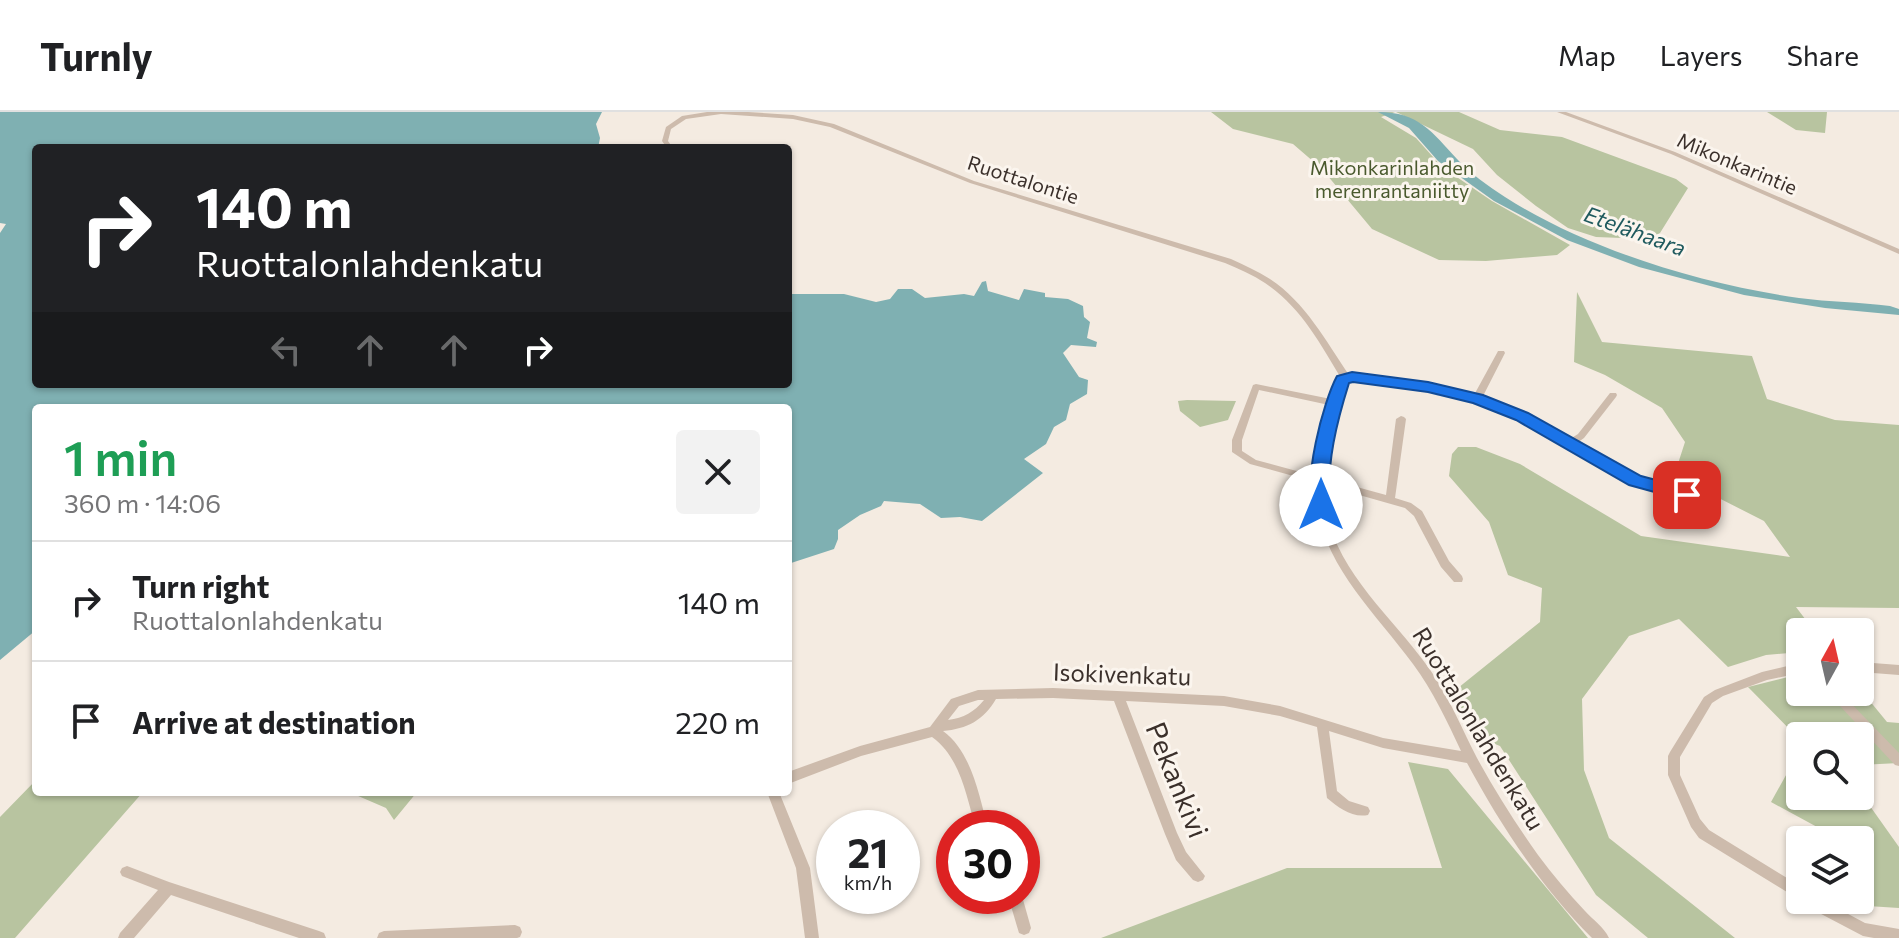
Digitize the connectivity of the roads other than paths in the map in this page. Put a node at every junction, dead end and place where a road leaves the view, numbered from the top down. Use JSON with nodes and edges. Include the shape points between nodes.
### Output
{"nodes":[{"id":1,"x":1560,"y":112,"type":"edge"},
{"id":2,"x":667,"y":144,"type":"edge"},
{"id":3,"x":1899,"y":252,"type":"edge"},
{"id":4,"x":1501,"y":353,"type":"dead end"},
{"id":5,"x":1346,"y":378,"type":"junction"},
{"id":6,"x":1613,"y":395,"type":"dead end"},
{"id":7,"x":1477,"y":399,"type":"junction"},
{"id":8,"x":1335,"y":403,"type":"junction"},
{"id":9,"x":1401,"y":419,"type":"dead end"},
{"id":10,"x":1569,"y":444,"type":"junction"},
{"id":11,"x":1319,"y":479,"type":"junction"},
{"id":12,"x":1687,"y":495,"type":"dead end"},
{"id":13,"x":1390,"y":498,"type":"junction"},
{"id":14,"x":1458,"y":579,"type":"dead end"},
{"id":15,"x":1874,"y":668,"type":"edge"},
{"id":16,"x":1899,"y":670,"type":"edge"},
{"id":17,"x":1786,"y":672,"type":"edge"},
{"id":18,"x":992,"y":696,"type":"junction"},
{"id":19,"x":1119,"y":698,"type":"junction"},
{"id":20,"x":1846,"y":706,"type":"edge"},
{"id":21,"x":1322,"y":724,"type":"junction"},
{"id":22,"x":937,"y":728,"type":"junction"},
{"id":23,"x":1471,"y":758,"type":"junction"},
{"id":24,"x":1899,"y":761,"type":"edge"},
{"id":25,"x":792,"y":776,"type":"edge"},
{"id":26,"x":775,"y":796,"type":"edge"},
{"id":27,"x":976,"y":810,"type":"edge"},
{"id":28,"x":1364,"y":811,"type":"dead end"},
{"id":29,"x":127,"y":872,"type":"dead end"},
{"id":30,"x":1198,"y":876,"type":"dead end"},
{"id":31,"x":1786,"y":885,"type":"edge"},
{"id":32,"x":169,"y":888,"type":"junction"},
{"id":33,"x":1020,"y":914,"type":"edge"},
{"id":34,"x":1835,"y":914,"type":"edge"},
{"id":35,"x":1024,"y":928,"type":"dead end"},
{"id":36,"x":515,"y":932,"type":"dead end"},
{"id":37,"x":1899,"y":936,"type":"edge"},
{"id":38,"x":125,"y":938,"type":"edge"},
{"id":39,"x":319,"y":938,"type":"edge"},
{"id":40,"x":384,"y":938,"type":"edge"},
{"id":41,"x":812,"y":938,"type":"edge"},
{"id":42,"x":1602,"y":938,"type":"edge"}],
"edges":[{"from":1,"to":3,"type":"street","name":"Mikonkarintie","via":[[1673,153]]},
{"from":2,"to":5,"type":"street","name":"Ruottalontie","via":[[668,128],[684,117],[721,112],[793,117],[839,127],[972,182],[1228,261],[1292,299]]},
{"from":4,"to":7,"type":"street"},
{"from":5,"to":7,"type":"street","via":[[1377,378]]},
{"from":5,"to":8,"type":"street","name":"Ruottalonlahdenkatu"},
{"from":6,"to":10,"type":"street"},
{"from":7,"to":10,"type":"street"},
{"from":8,"to":11,"type":"street","name":"Ruottalonlahdenkatu"},
{"from":8,"to":11,"type":"street","via":[[1259,386],[1237,440],[1237,452],[1244,459]]},
{"from":9,"to":13,"type":"street"},
{"from":10,"to":12,"type":"street","via":[[1635,480]]},
{"from":11,"to":13,"type":"street"},
{"from":11,"to":23,"type":"street","name":"Ruottalonlahdenkatu","via":[[1334,547],[1431,681]]},
{"from":13,"to":14,"type":"street","via":[[1418,514]]},
{"from":15,"to":16,"type":"street"},
{"from":17,"to":31,"type":"street","via":[[1738,684],[1708,700],[1672,762],[1704,834]]},
{"from":18,"to":19,"type":"street","name":"Isokivenkatu"},
{"from":18,"to":22,"type":"street","via":[[977,716]]},
{"from":18,"to":22,"type":"street","name":"Isokivenkatu","via":[[955,702]]},
{"from":19,"to":21,"type":"street","name":"Isokivenkatu","via":[[1235,703]]},
{"from":19,"to":30,"type":"street","name":"Pekankivi","via":[[1171,834]]},
{"from":20,"to":24,"type":"street"},
{"from":21,"to":23,"type":"street","name":"Isokivenkatu","via":[[1383,743]]},
{"from":21,"to":28,"type":"street","via":[[1331,794],[1345,806]]},
{"from":22,"to":25,"type":"street"},
{"from":22,"to":27,"type":"street","via":[[955,752]]},
{"from":23,"to":42,"type":"street","name":"Ruottalonlahdenkatu","via":[[1542,870]]},
{"from":26,"to":41,"type":"street","via":[[803,868]]},
{"from":29,"to":32,"type":"street"},
{"from":32,"to":38,"type":"street"},
{"from":32,"to":39,"type":"street"},
{"from":33,"to":35,"type":"street"},
{"from":34,"to":37,"type":"street","via":[[1863,929]]},
{"from":36,"to":40,"type":"street"}]}
